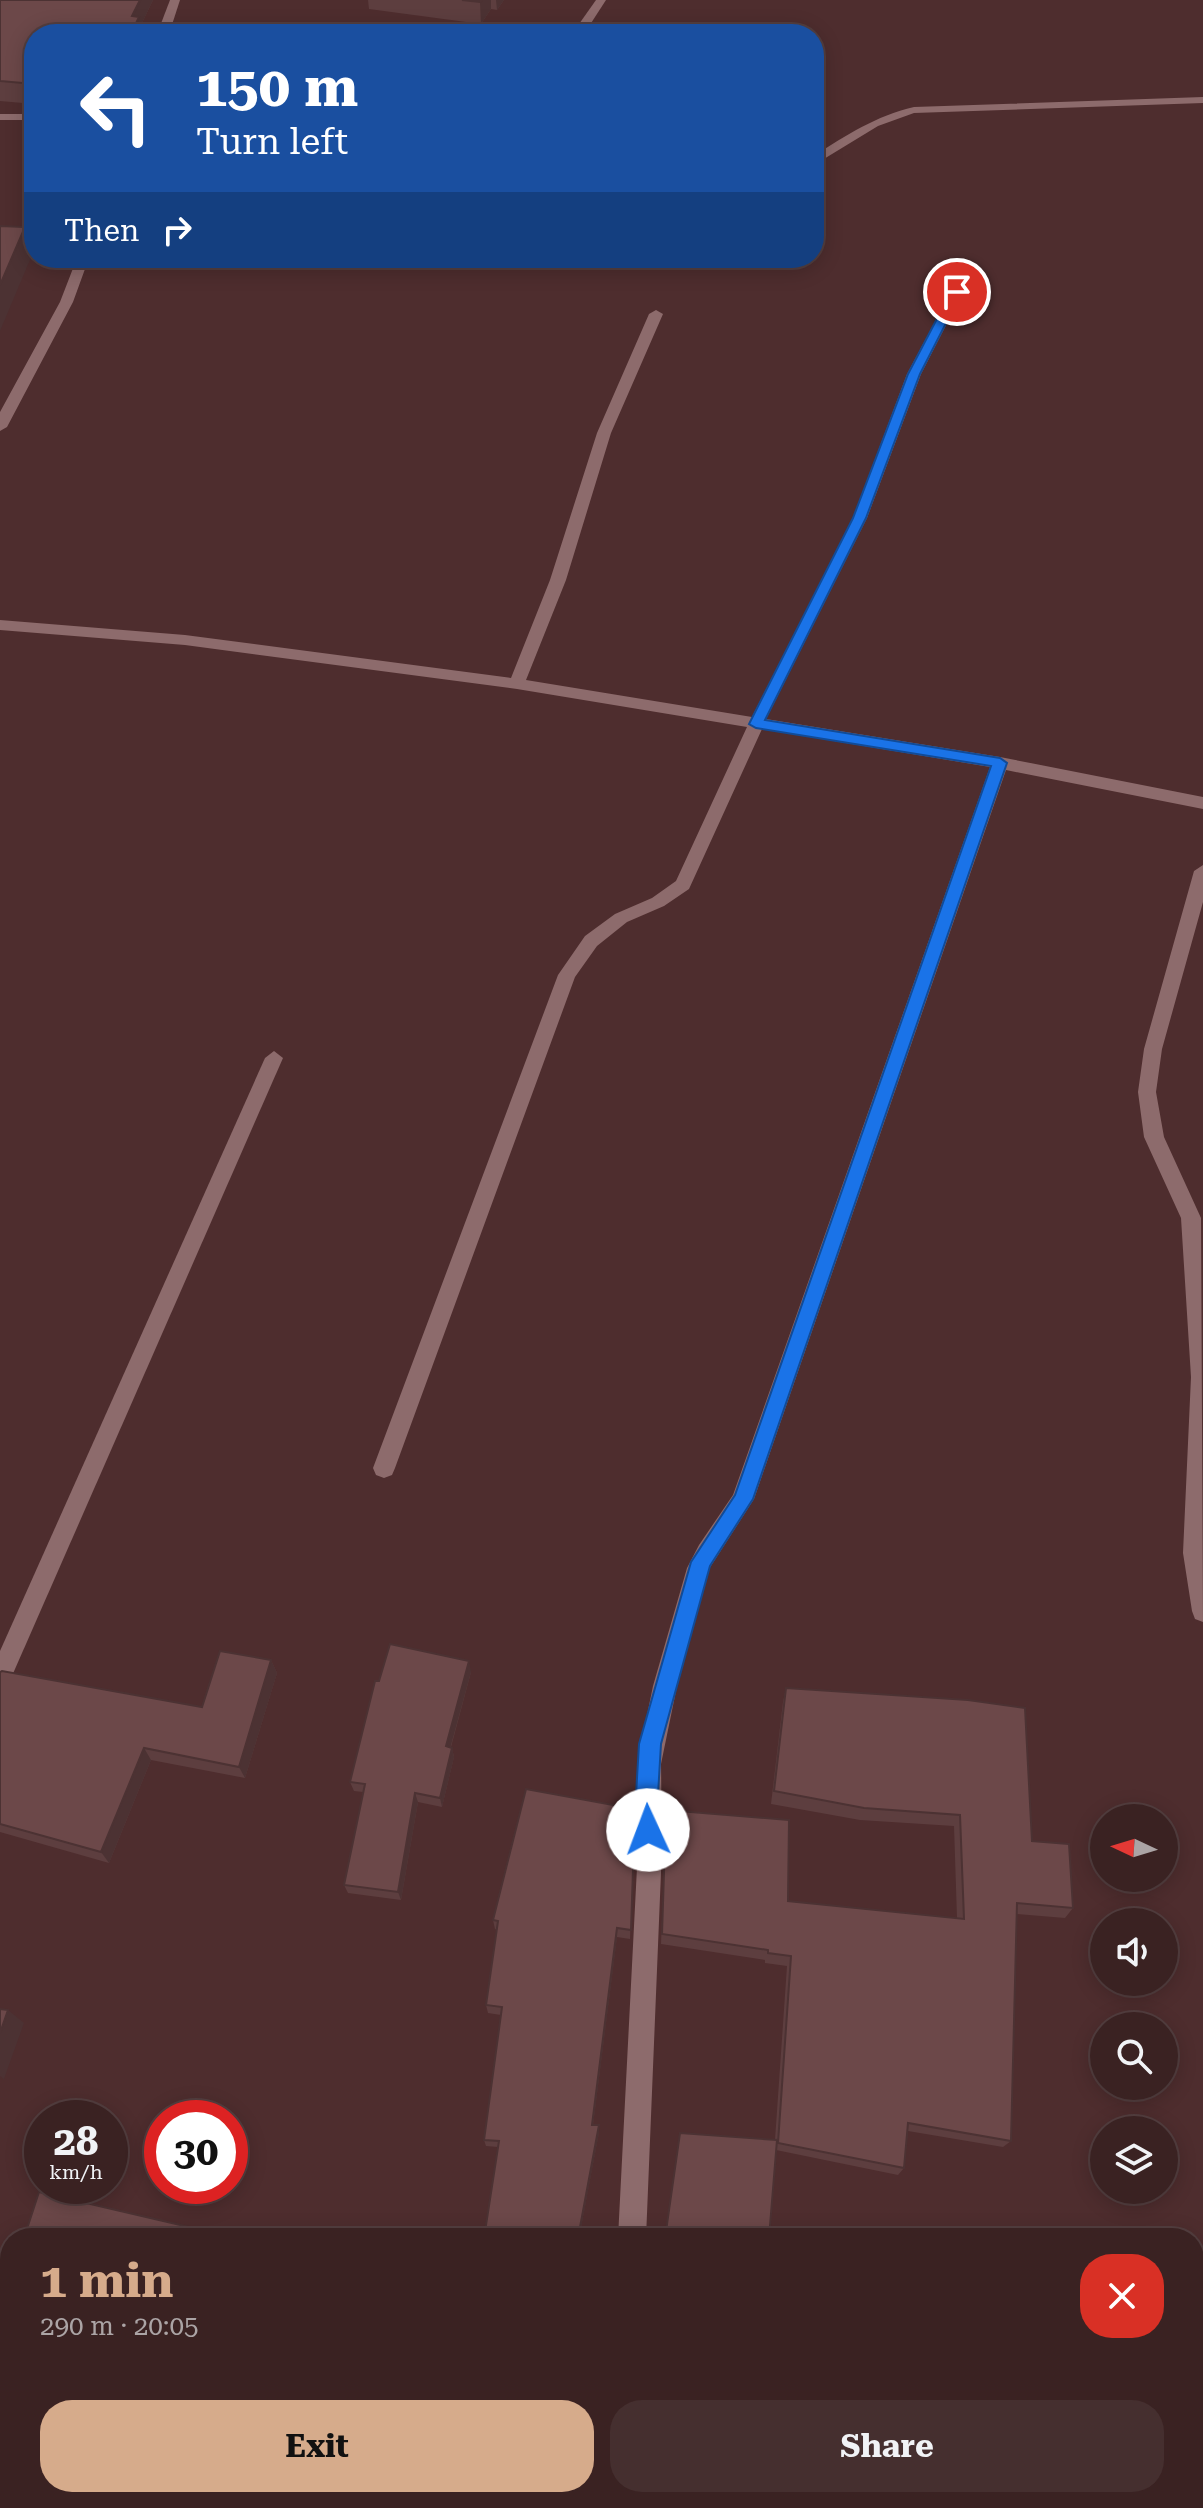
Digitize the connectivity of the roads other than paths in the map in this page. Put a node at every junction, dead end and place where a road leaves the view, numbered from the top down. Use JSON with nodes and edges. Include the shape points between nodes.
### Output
{"nodes":[{"id":1,"x":175,"y":0,"type":"edge"},
{"id":2,"x":601,"y":0,"type":"edge"},
{"id":3,"x":167,"y":24,"type":"edge"},
{"id":4,"x":585,"y":24,"type":"edge"},
{"id":5,"x":1203,"y":100,"type":"edge"},
{"id":6,"x":0,"y":117,"type":"edge"},
{"id":7,"x":24,"y":117,"type":"edge"},
{"id":8,"x":824,"y":155,"type":"edge"},
{"id":9,"x":79,"y":268,"type":"edge"},
{"id":10,"x":957,"y":292,"type":"dead end"},
{"id":11,"x":656,"y":314,"type":"dead end"},
{"id":12,"x":0,"y":427,"type":"edge"},
{"id":13,"x":0,"y":625,"type":"edge"},
{"id":14,"x":517,"y":684,"type":"junction"},
{"id":15,"x":756,"y":724,"type":"junction"},
{"id":16,"x":1000,"y":763,"type":"junction"},
{"id":17,"x":1203,"y":803,"type":"edge"},
{"id":18,"x":1203,"y":871,"type":"edge"},
{"id":19,"x":274,"y":1058,"type":"dead end"},
{"id":20,"x":384,"y":1468,"type":"dead end"},
{"id":21,"x":1203,"y":1611,"type":"edge"},
{"id":22,"x":0,"y":1677,"type":"edge"},
{"id":23,"x":632,"y":2228,"type":"edge"}],
"edges":[{"from":1,"to":3,"type":"street"},
{"from":2,"to":4,"type":"street"},
{"from":5,"to":8,"type":"street","via":[[914,110],[878,121]]},
{"from":6,"to":7,"type":"street"},
{"from":9,"to":12,"type":"street","via":[[59,321]]},
{"from":10,"to":15,"type":"street","via":[[914,374],[860,518]]},
{"from":11,"to":14,"type":"street","via":[[604,433],[558,580]]},
{"from":13,"to":14,"type":"street","via":[[185,640]]},
{"from":14,"to":15,"type":"street"},
{"from":15,"to":16,"type":"street"},
{"from":15,"to":20,"type":"street","via":[[683,885],[621,918],[591,941],[567,975]]},
{"from":16,"to":17,"type":"street"},
{"from":16,"to":23,"type":"street","via":[[743,1499],[701,1562],[661,1697],[647,1778],[650,1848]]},
{"from":18,"to":21,"type":"street","via":[[1153,1049],[1147,1092],[1154,1137],[1191,1218],[1201,1377],[1194,1553]]},
{"from":19,"to":22,"type":"street"}]}
